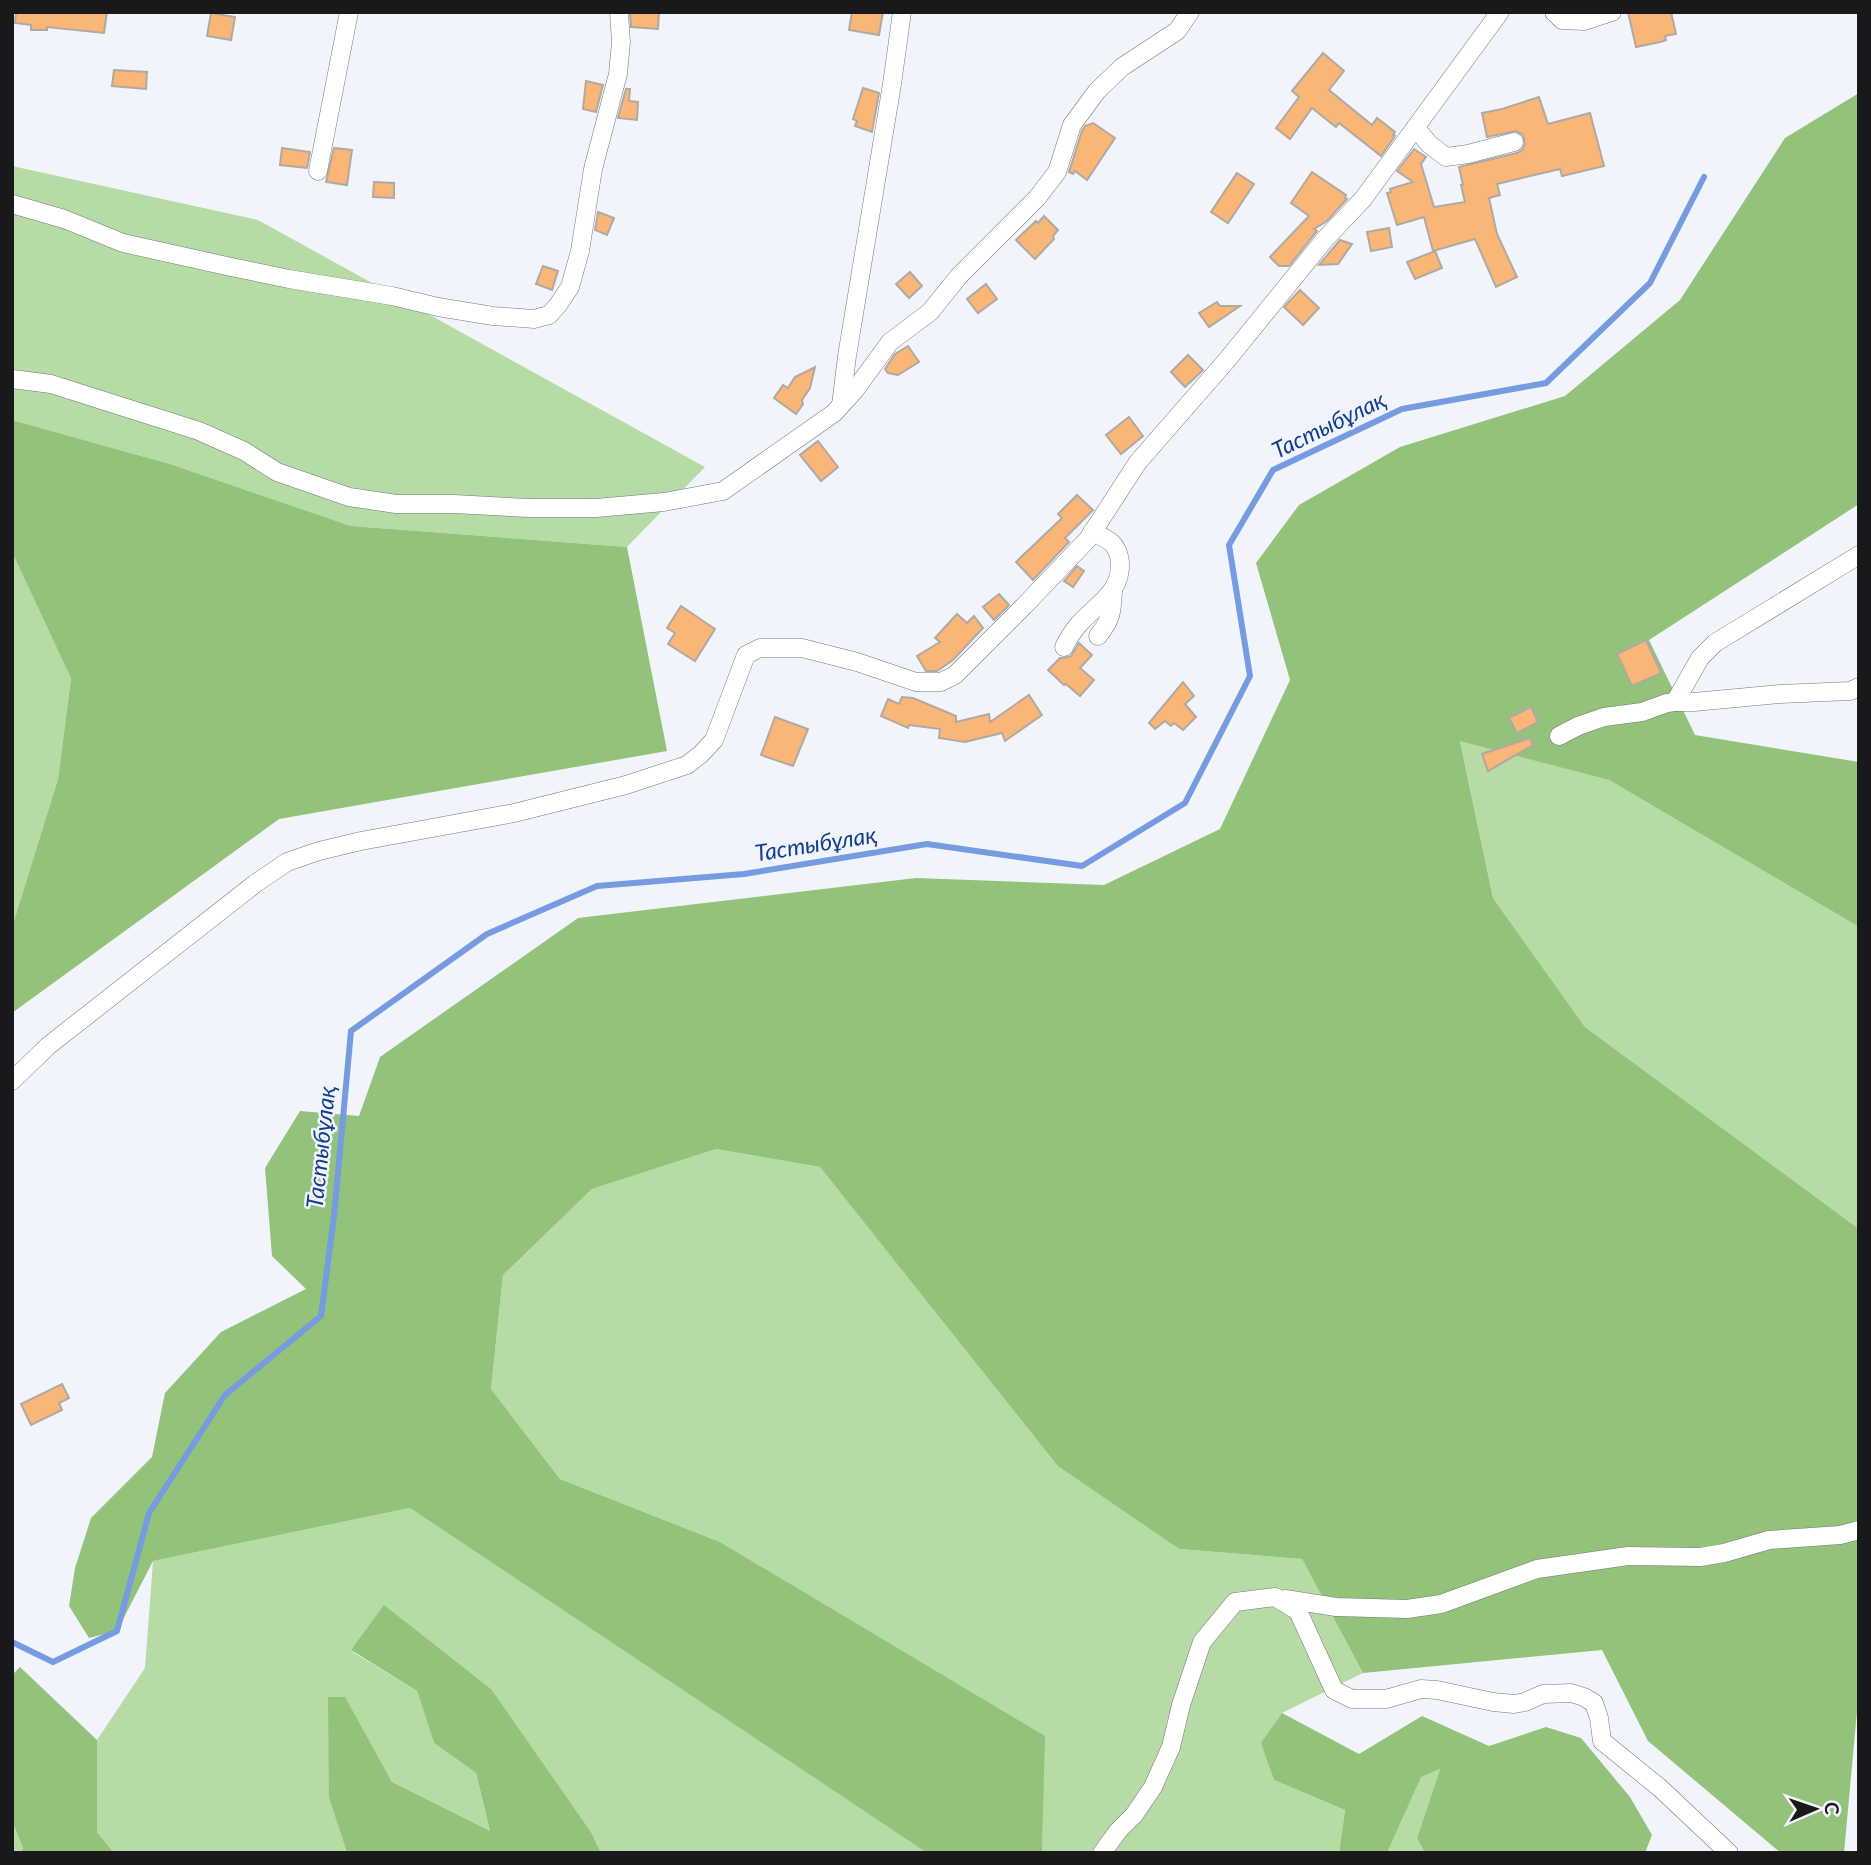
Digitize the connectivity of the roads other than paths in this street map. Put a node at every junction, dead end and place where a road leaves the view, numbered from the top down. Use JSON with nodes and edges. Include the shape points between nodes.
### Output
{"nodes":[{"id":1,"x":349,"y":12,"type":"edge"},
{"id":2,"x":619,"y":12,"type":"edge"},
{"id":3,"x":902,"y":12,"type":"edge"},
{"id":4,"x":1190,"y":12,"type":"edge"},
{"id":5,"x":1500,"y":12,"type":"edge"},
{"id":6,"x":1554,"y":12,"type":"edge"},
{"id":7,"x":1612,"y":12,"type":"edge"},
{"id":8,"x":1416,"y":128,"type":"junction"},
{"id":9,"x":1514,"y":142,"type":"dead end"},
{"id":10,"x":317,"y":171,"type":"dead end"},
{"id":11,"x":12,"y":204,"type":"edge"},
{"id":12,"x":12,"y":379,"type":"edge"},
{"id":13,"x":841,"y":405,"type":"junction"},
{"id":14,"x":1092,"y":532,"type":"junction"},
{"id":15,"x":1859,"y":555,"type":"edge"},
{"id":16,"x":1113,"y":590,"type":"junction"},
{"id":17,"x":1098,"y":636,"type":"dead end"},
{"id":18,"x":1064,"y":647,"type":"dead end"},
{"id":19,"x":1859,"y":687,"type":"edge"},
{"id":20,"x":1675,"y":702,"type":"junction"},
{"id":21,"x":1559,"y":736,"type":"dead end"},
{"id":22,"x":12,"y":1081,"type":"edge"},
{"id":23,"x":1859,"y":1530,"type":"edge"},
{"id":24,"x":1275,"y":1597,"type":"junction"},
{"id":25,"x":1102,"y":1853,"type":"edge"},
{"id":26,"x":1729,"y":1853,"type":"edge"}],
"edges":[{"from":1,"to":10,"type":"street"},
{"from":2,"to":11,"type":"street","via":[[618,74],[593,169],[580,251],[570,288],[549,315],[534,319],[492,316],[289,279],[123,243]]},
{"from":3,"to":13,"type":"street"},
{"from":4,"to":13,"type":"street","via":[[1177,31],[1122,67],[1097,91],[1072,125],[1057,172],[1037,198],[930,312],[890,342]]},
{"from":5,"to":8,"type":"street"},
{"from":6,"to":7,"type":"street","via":[[1562,20],[1584,21]]},
{"from":8,"to":9,"type":"street","via":[[1446,158]]},
{"from":8,"to":14,"type":"street","via":[[1363,199],[1138,463]]},
{"from":12,"to":13,"type":"street","via":[[51,384],[199,430],[277,472],[349,497],[396,504],[596,508],[723,491]]},
{"from":14,"to":16,"type":"street","via":[[1109,540],[1119,552],[1121,574]]},
{"from":14,"to":22,"type":"street","via":[[970,662],[941,682],[916,682],[802,648],[760,648],[746,655],[714,740],[687,765],[514,813],[361,841],[287,862],[48,1046]]},
{"from":15,"to":20,"type":"street","via":[[1715,643],[1700,658]]},
{"from":16,"to":17,"type":"street","via":[[1112,612]]},
{"from":16,"to":18,"type":"street"},
{"from":19,"to":20,"type":"street"},
{"from":20,"to":21,"type":"street","via":[[1604,717]]},
{"from":23,"to":24,"type":"street","via":[[1769,1540],[1700,1558],[1628,1556],[1537,1569],[1441,1604],[1407,1609],[1336,1607]]},
{"from":24,"to":25,"type":"street","via":[[1235,1602],[1202,1642],[1171,1747],[1153,1787]]},
{"from":24,"to":26,"type":"street","via":[[1298,1611],[1335,1690],[1352,1699],[1385,1699],[1421,1689],[1514,1704],[1543,1694],[1584,1697],[1594,1703],[1602,1741]]}]}
